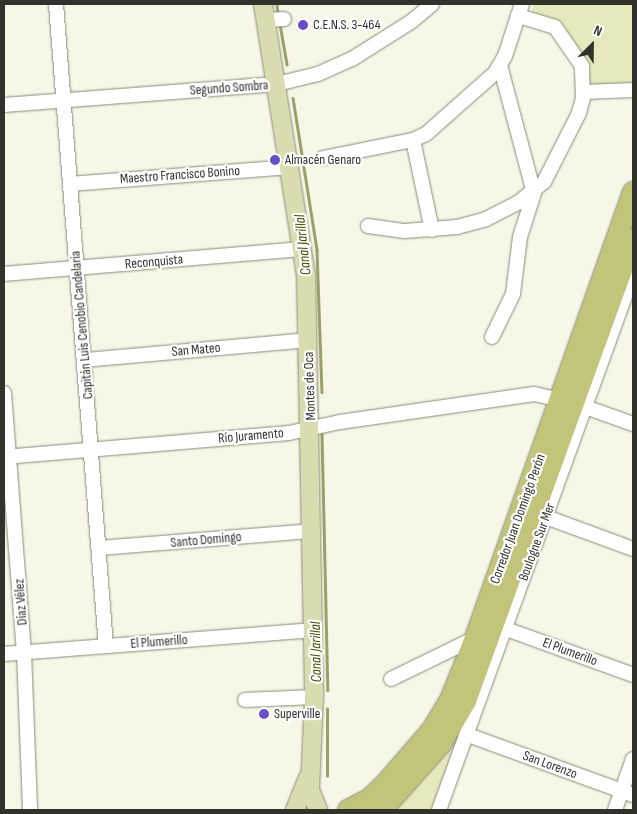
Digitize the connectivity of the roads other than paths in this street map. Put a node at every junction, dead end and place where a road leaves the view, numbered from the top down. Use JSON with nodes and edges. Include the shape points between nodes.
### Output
{"nodes":[{"id":1,"x":56,"y":4,"type":"edge"},
{"id":2,"x":432,"y":4,"type":"edge"},
{"id":3,"x":520,"y":10,"type":"edge"},
{"id":4,"x":272,"y":16,"type":"edge"},
{"id":5,"x":500,"y":65,"type":"junction"},
{"id":6,"x":277,"y":84,"type":"junction"},
{"id":7,"x":633,"y":90,"type":"edge"},
{"id":8,"x":584,"y":92,"type":"junction"},
{"id":9,"x":64,"y":100,"type":"junction"},
{"id":10,"x":4,"y":105,"type":"edge"},
{"id":11,"x":413,"y":140,"type":"junction"},
{"id":12,"x":323,"y":158,"type":"dead end"},
{"id":13,"x":290,"y":167,"type":"junction"},
{"id":14,"x":70,"y":184,"type":"junction"},
{"id":15,"x":633,"y":192,"type":"edge"},
{"id":16,"x":534,"y":193,"type":"junction"},
{"id":17,"x":368,"y":226,"type":"dead end"},
{"id":18,"x":432,"y":230,"type":"junction"},
{"id":19,"x":633,"y":239,"type":"edge"},
{"id":20,"x":304,"y":248,"type":"junction"},
{"id":21,"x":76,"y":268,"type":"junction"},
{"id":22,"x":4,"y":274,"type":"edge"},
{"id":23,"x":633,"y":274,"type":"edge"},
{"id":24,"x":630,"y":295,"type":"edge"},
{"id":25,"x":492,"y":337,"type":"dead end"},
{"id":26,"x":308,"y":340,"type":"junction"},
{"id":27,"x":85,"y":360,"type":"junction"},
{"id":28,"x":4,"y":393,"type":"edge"},
{"id":29,"x":573,"y":402,"type":"junction"},
{"id":30,"x":633,"y":424,"type":"edge"},
{"id":31,"x":311,"y":428,"type":"junction"},
{"id":32,"x":92,"y":450,"type":"junction"},
{"id":33,"x":7,"y":457,"type":"edge"},
{"id":34,"x":546,"y":517,"type":"junction"},
{"id":35,"x":312,"y":531,"type":"junction"},
{"id":36,"x":100,"y":548,"type":"junction"},
{"id":37,"x":633,"y":549,"type":"edge"},
{"id":38,"x":506,"y":629,"type":"junction"},
{"id":39,"x":314,"y":630,"type":"junction"},
{"id":40,"x":476,"y":638,"type":"junction"},
{"id":41,"x":106,"y":646,"type":"junction"},
{"id":42,"x":24,"y":652,"type":"junction"},
{"id":43,"x":4,"y":654,"type":"edge"},
{"id":44,"x":633,"y":675,"type":"edge"},
{"id":45,"x":391,"y":679,"type":"dead end"},
{"id":46,"x":314,"y":697,"type":"junction"},
{"id":47,"x":246,"y":700,"type":"dead end"},
{"id":48,"x":468,"y":735,"type":"junction"},
{"id":49,"x":633,"y":759,"type":"edge"},
{"id":50,"x":310,"y":773,"type":"junction"},
{"id":51,"x":628,"y":793,"type":"edge"},
{"id":52,"x":30,"y":810,"type":"edge"},
{"id":53,"x":294,"y":810,"type":"edge"},
{"id":54,"x":318,"y":810,"type":"edge"},
{"id":55,"x":348,"y":810,"type":"edge"},
{"id":56,"x":382,"y":810,"type":"edge"},
{"id":57,"x":439,"y":810,"type":"edge"},
{"id":58,"x":615,"y":810,"type":"edge"}],
"edges":[{"from":1,"to":9,"type":"street","name":"Capitán Luis Cenobio Candelaria"},
{"from":2,"to":6,"type":"street","name":"Segundo Sombra","via":[[412,21],[352,59],[318,74]]},
{"from":3,"to":5,"type":"street"},
{"from":3,"to":8,"type":"street","via":[[555,27],[582,66]]},
{"from":4,"to":6,"type":"main road","name":"Montes de Oca"},
{"from":5,"to":11,"type":"street","via":[[460,107],[426,134]]},
{"from":5,"to":16,"type":"street"},
{"from":6,"to":9,"type":"street","name":"Segundo Sombra"},
{"from":6,"to":13,"type":"main road","name":"Montes de Oca"},
{"from":7,"to":8,"type":"street"},
{"from":8,"to":16,"type":"street","via":[[579,113],[560,152]]},
{"from":9,"to":10,"type":"street","name":"Segundo Sombra"},
{"from":9,"to":14,"type":"street","name":"Capitán Luis Cenobio Candelaria"},
{"from":11,"to":12,"type":"street"},
{"from":11,"to":18,"type":"street"},
{"from":13,"to":14,"type":"street","name":"Maestro Francisco Bonino"},
{"from":13,"to":20,"type":"main road","name":"Montes de Oca"},
{"from":14,"to":21,"type":"street","name":"Capitán Luis Cenobio Candelaria"},
{"from":15,"to":29,"type":"highway","name":"Corredor Juan Domingo Perón"},
{"from":16,"to":18,"type":"street","via":[[486,219]]},
{"from":16,"to":25,"type":"street","via":[[520,237],[513,294]]},
{"from":17,"to":18,"type":"street","via":[[405,231]]},
{"from":19,"to":29,"type":"highway","name":"Corredor Juan Domingo Perón"},
{"from":20,"to":21,"type":"street","name":"Reconquista"},
{"from":20,"to":26,"type":"main road","name":"Montes de Oca"},
{"from":21,"to":22,"type":"street","name":"Reconquista"},
{"from":21,"to":27,"type":"street","name":"Capitán Luis Cenobio Candelaria"},
{"from":23,"to":24,"type":"street","name":"Boulogne Sur Mer"},
{"from":24,"to":29,"type":"street","name":"Boulogne Sur Mer"},
{"from":26,"to":27,"type":"street","name":"San Mateo"},
{"from":26,"to":31,"type":"main road","name":"Montes de Oca"},
{"from":27,"to":32,"type":"street","name":"Capitán Luis Cenobio Candelaria"},
{"from":28,"to":33,"type":"street","name":"Díaz Vélez"},
{"from":29,"to":30,"type":"street","name":"Río Juramento"},
{"from":29,"to":31,"type":"street","name":"Río Juramento","via":[[534,394]]},
{"from":29,"to":34,"type":"street","name":"Boulogne Sur Mer"},
{"from":29,"to":40,"type":"highway","name":"Corredor Juan Domingo Perón"},
{"from":29,"to":56,"type":"highway","name":"Corredor Juan Domingo Perón","via":[[463,707],[441,744]]},
{"from":31,"to":32,"type":"street","name":"Río Juramento","via":[[289,433]]},
{"from":31,"to":35,"type":"main road","name":"Montes de Oca"},
{"from":32,"to":33,"type":"street","name":"Río Juramento"},
{"from":32,"to":36,"type":"street","name":"Capitán Luis Cenobio Candelaria"},
{"from":33,"to":42,"type":"street","name":"Díaz Vélez"},
{"from":34,"to":37,"type":"street"},
{"from":34,"to":38,"type":"street","name":"Boulogne Sur Mer"},
{"from":35,"to":36,"type":"street","name":"Santo Domingo"},
{"from":35,"to":39,"type":"main road","name":"Montes de Oca"},
{"from":36,"to":41,"type":"street","name":"Capitán Luis Cenobio Candelaria"},
{"from":38,"to":44,"type":"street","name":"El Plumerillo"},
{"from":38,"to":48,"type":"street","name":"Boulogne Sur Mer"},
{"from":39,"to":41,"type":"street","name":"El Plumerillo"},
{"from":39,"to":46,"type":"main road","name":"Montes de Oca"},
{"from":40,"to":45,"type":"street"},
{"from":40,"to":55,"type":"highway","name":"Corredor Juan Domingo Perón","via":[[450,700],[432,730],[378,791]]},
{"from":41,"to":42,"type":"street","name":"El Plumerillo"},
{"from":42,"to":43,"type":"street","name":"El Plumerillo"},
{"from":42,"to":52,"type":"street","name":"Díaz Vélez"},
{"from":46,"to":47,"type":"street"},
{"from":46,"to":50,"type":"main road","name":"Montes de Oca"},
{"from":48,"to":51,"type":"street","name":"San Lorenzo"},
{"from":48,"to":57,"type":"street","name":"Boulogne Sur Mer"},
{"from":49,"to":51,"type":"street"},
{"from":50,"to":53,"type":"main road","name":"Montes de Oca"},
{"from":50,"to":54,"type":"main road","name":"Montes de Oca","via":[[311,796]]},
{"from":51,"to":58,"type":"street"}]}
